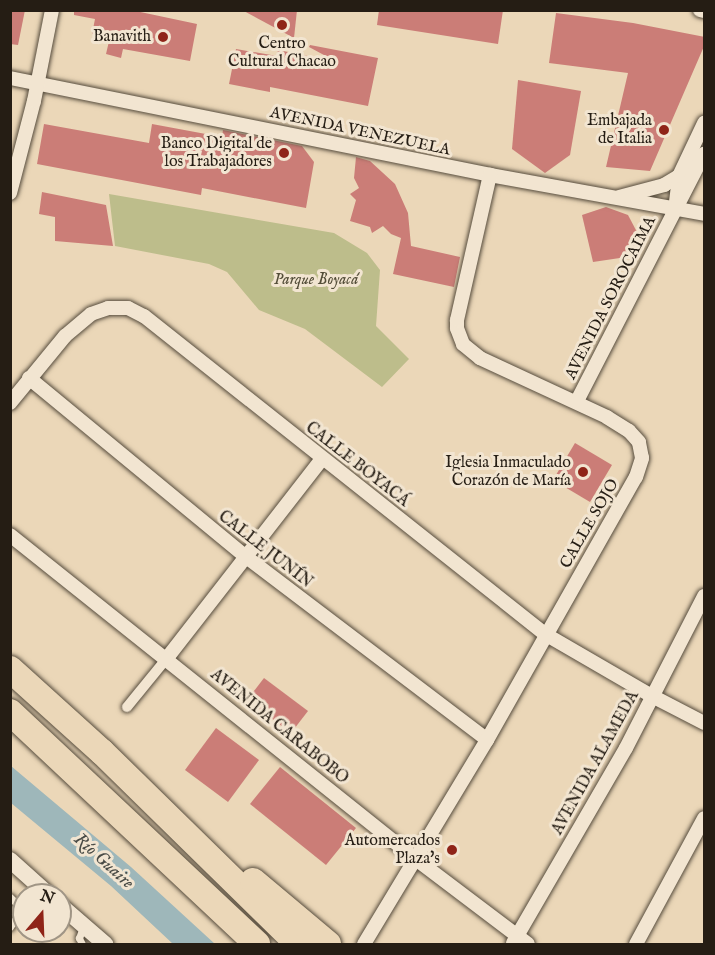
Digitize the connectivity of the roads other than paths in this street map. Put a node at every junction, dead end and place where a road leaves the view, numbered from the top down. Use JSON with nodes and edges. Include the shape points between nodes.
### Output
{"nodes":[{"id":1,"x":52,"y":10,"type":"edge"},
{"id":2,"x":10,"y":78,"type":"edge"},
{"id":3,"x":37,"y":83,"type":"junction"},
{"id":4,"x":705,"y":123,"type":"edge"},
{"id":5,"x":705,"y":154,"type":"edge"},
{"id":6,"x":490,"y":175,"type":"junction"},
{"id":7,"x":679,"y":176,"type":"junction"},
{"id":8,"x":10,"y":193,"type":"edge"},
{"id":9,"x":614,"y":198,"type":"junction"},
{"id":10,"x":675,"y":210,"type":"junction"},
{"id":11,"x":705,"y":214,"type":"edge"},
{"id":12,"x":29,"y":378,"type":"junction"},
{"id":13,"x":577,"y":401,"type":"junction"},
{"id":14,"x":10,"y":403,"type":"edge"},
{"id":15,"x":322,"y":459,"type":"junction"},
{"id":16,"x":10,"y":535,"type":"edge"},
{"id":17,"x":245,"y":556,"type":"junction"},
{"id":18,"x":705,"y":596,"type":"edge"},
{"id":19,"x":545,"y":634,"type":"junction"},
{"id":20,"x":166,"y":658,"type":"junction"},
{"id":21,"x":10,"y":669,"type":"edge"},
{"id":22,"x":652,"y":696,"type":"junction"},
{"id":23,"x":127,"y":707,"type":"dead end"},
{"id":24,"x":10,"y":712,"type":"edge"},
{"id":25,"x":10,"y":718,"type":"edge"},
{"id":26,"x":705,"y":723,"type":"edge"},
{"id":27,"x":33,"y":732,"type":"junction"},
{"id":28,"x":487,"y":740,"type":"junction"},
{"id":29,"x":102,"y":752,"type":"junction"},
{"id":30,"x":705,"y":818,"type":"edge"},
{"id":31,"x":10,"y":860,"type":"edge"},
{"id":32,"x":417,"y":860,"type":"junction"},
{"id":33,"x":36,"y":883,"type":"edge"},
{"id":34,"x":10,"y":897,"type":"edge"},
{"id":35,"x":72,"y":916,"type":"edge"},
{"id":36,"x":83,"y":926,"type":"junction"},
{"id":37,"x":10,"y":927,"type":"edge"},
{"id":38,"x":519,"y":942,"type":"edge"},
{"id":39,"x":82,"y":945,"type":"edge"},
{"id":40,"x":105,"y":945,"type":"edge"},
{"id":41,"x":257,"y":945,"type":"edge"},
{"id":42,"x":298,"y":945,"type":"edge"},
{"id":43,"x":328,"y":945,"type":"edge"},
{"id":44,"x":364,"y":945,"type":"edge"},
{"id":45,"x":636,"y":945,"type":"edge"}],
"edges":[{"from":1,"to":3,"type":"street"},
{"from":2,"to":3,"type":"street","name":"AVENIDA VENEZUELA"},
{"from":3,"to":6,"type":"street","name":"AVENIDA VENEZUELA"},
{"from":3,"to":8,"type":"street"},
{"from":4,"to":7,"type":"street","name":"AVENIDA SOROCAIMA"},
{"from":5,"to":10,"type":"street","name":"AVENIDA SOROCAIMA"},
{"from":6,"to":9,"type":"street","name":"AVENIDA VENEZUELA"},
{"from":6,"to":13,"type":"street","name":"CALLE SOJO","via":[[460,303],[459,335],[480,358]]},
{"from":7,"to":9,"type":"street"},
{"from":7,"to":10,"type":"street","name":"AVENIDA SOROCAIMA"},
{"from":9,"to":10,"type":"street","name":"AVENIDA VENEZUELA"},
{"from":10,"to":11,"type":"street","name":"AVENIDA VENEZUELA"},
{"from":10,"to":13,"type":"street","name":"AVENIDA SOROCAIMA"},
{"from":12,"to":14,"type":"street","name":"CALLE BOYACÁ"},
{"from":12,"to":15,"type":"street","name":"CALLE BOYACÁ","via":[[64,336],[91,314],[108,308],[128,308],[144,316]]},
{"from":12,"to":17,"type":"street","name":"CALLE JUNÍN"},
{"from":13,"to":19,"type":"street","name":"CALLE SOJO","via":[[629,431],[639,442],[642,458],[636,477]]},
{"from":15,"to":17,"type":"street"},
{"from":15,"to":19,"type":"street","name":"CALLE BOYACÁ"},
{"from":16,"to":20,"type":"street","name":"AVENIDA CARABOBO"},
{"from":17,"to":20,"type":"street"},
{"from":17,"to":28,"type":"street","name":"CALLE JUNÍN"},
{"from":18,"to":22,"type":"street","name":"AVENIDA ALAMEDA"},
{"from":19,"to":22,"type":"street","name":"CALLE BOYACÁ"},
{"from":19,"to":28,"type":"street","name":"CALLE SOJO"},
{"from":20,"to":23,"type":"street"},
{"from":20,"to":32,"type":"street","name":"AVENIDA CARABOBO"},
{"from":21,"to":29,"type":"highway"},
{"from":22,"to":26,"type":"street","name":"CALLE BOYACÁ"},
{"from":22,"to":38,"type":"street","name":"AVENIDA ALAMEDA"},
{"from":24,"to":27,"type":"highway"},
{"from":25,"to":27,"type":"highway"},
{"from":27,"to":41,"type":"highway"},
{"from":28,"to":32,"type":"street","name":"CALLE SOJO"},
{"from":29,"to":42,"type":"highway"},
{"from":29,"to":43,"type":"highway"},
{"from":30,"to":45,"type":"street"},
{"from":31,"to":33,"type":"street"},
{"from":32,"to":38,"type":"street","name":"AVENIDA CARABOBO"},
{"from":32,"to":44,"type":"street","name":"CALLE SOJO"},
{"from":34,"to":37,"type":"lane","via":[[22,909]]},
{"from":35,"to":36,"type":"street"},
{"from":36,"to":39,"type":"lane","via":[[79,938]]},
{"from":36,"to":40,"type":"street"}]}
